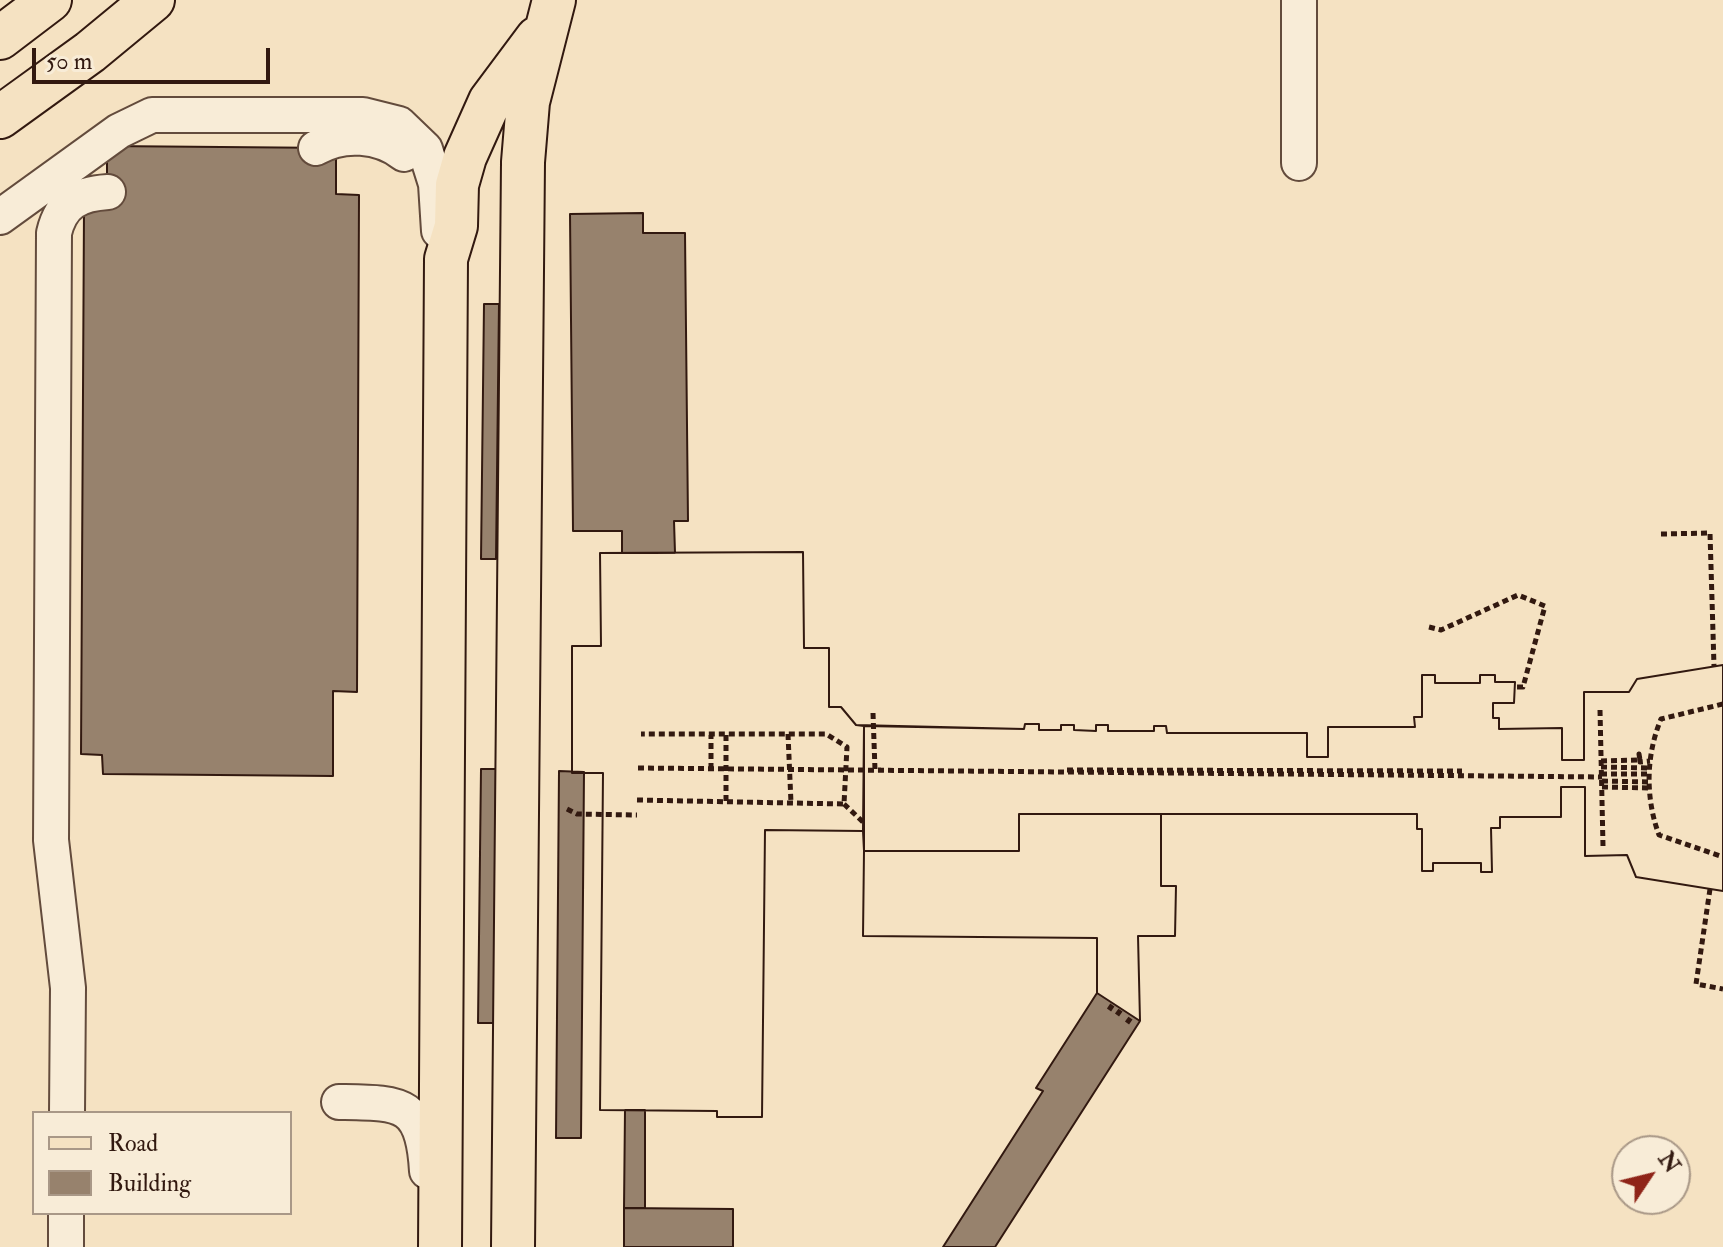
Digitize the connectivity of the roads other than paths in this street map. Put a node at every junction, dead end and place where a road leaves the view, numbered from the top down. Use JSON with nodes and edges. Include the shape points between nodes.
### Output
{"nodes":[{"id":1,"x":50,"y":0,"type":"edge"},
{"id":2,"x":153,"y":0,"type":"edge"},
{"id":3,"x":1299,"y":0,"type":"edge"},
{"id":4,"x":551,"y":12,"type":"edge"},
{"id":5,"x":0,"y":38,"type":"edge"},
{"id":6,"x":0,"y":117,"type":"edge"},
{"id":7,"x":316,"y":148,"type":"dead end"},
{"id":8,"x":1299,"y":163,"type":"dead end"},
{"id":9,"x":436,"y":184,"type":"junction"},
{"id":10,"x":108,"y":192,"type":"dead end"},
{"id":11,"x":0,"y":217,"type":"edge"},
{"id":12,"x":446,"y":259,"type":"junction"},
{"id":13,"x":339,"y":1102,"type":"dead end"},
{"id":14,"x":67,"y":1111,"type":"edge"},
{"id":15,"x":66,"y":1215,"type":"edge"},
{"id":16,"x":66,"y":1247,"type":"edge"},
{"id":17,"x":428,"y":1247,"type":"edge"},
{"id":18,"x":440,"y":1247,"type":"edge"},
{"id":19,"x":513,"y":1247,"type":"edge"}],
"edges":[{"from":1,"to":5,"type":"main road"},
{"from":2,"to":6,"type":"main road"},
{"from":3,"to":8,"type":"lane"},
{"from":4,"to":12,"type":"main road","via":[[490,101],[465,157]]},
{"from":4,"to":19,"type":"main road","via":[[528,102],[523,162]]},
{"from":7,"to":9,"type":"lane","via":[[338,139],[388,143]]},
{"from":9,"to":11,"type":"lane","via":[[418,138],[382,118],[165,113],[119,131]]},
{"from":9,"to":12,"type":"lane","via":[[436,220]]},
{"from":10,"to":14,"type":"lane","via":[[77,197],[64,207],[54,233],[51,840],[68,988]]},
{"from":12,"to":18,"type":"main road"},
{"from":13,"to":17,"type":"lane","via":[[389,1104],[417,1121],[426,1142]]},
{"from":15,"to":16,"type":"lane"}]}
